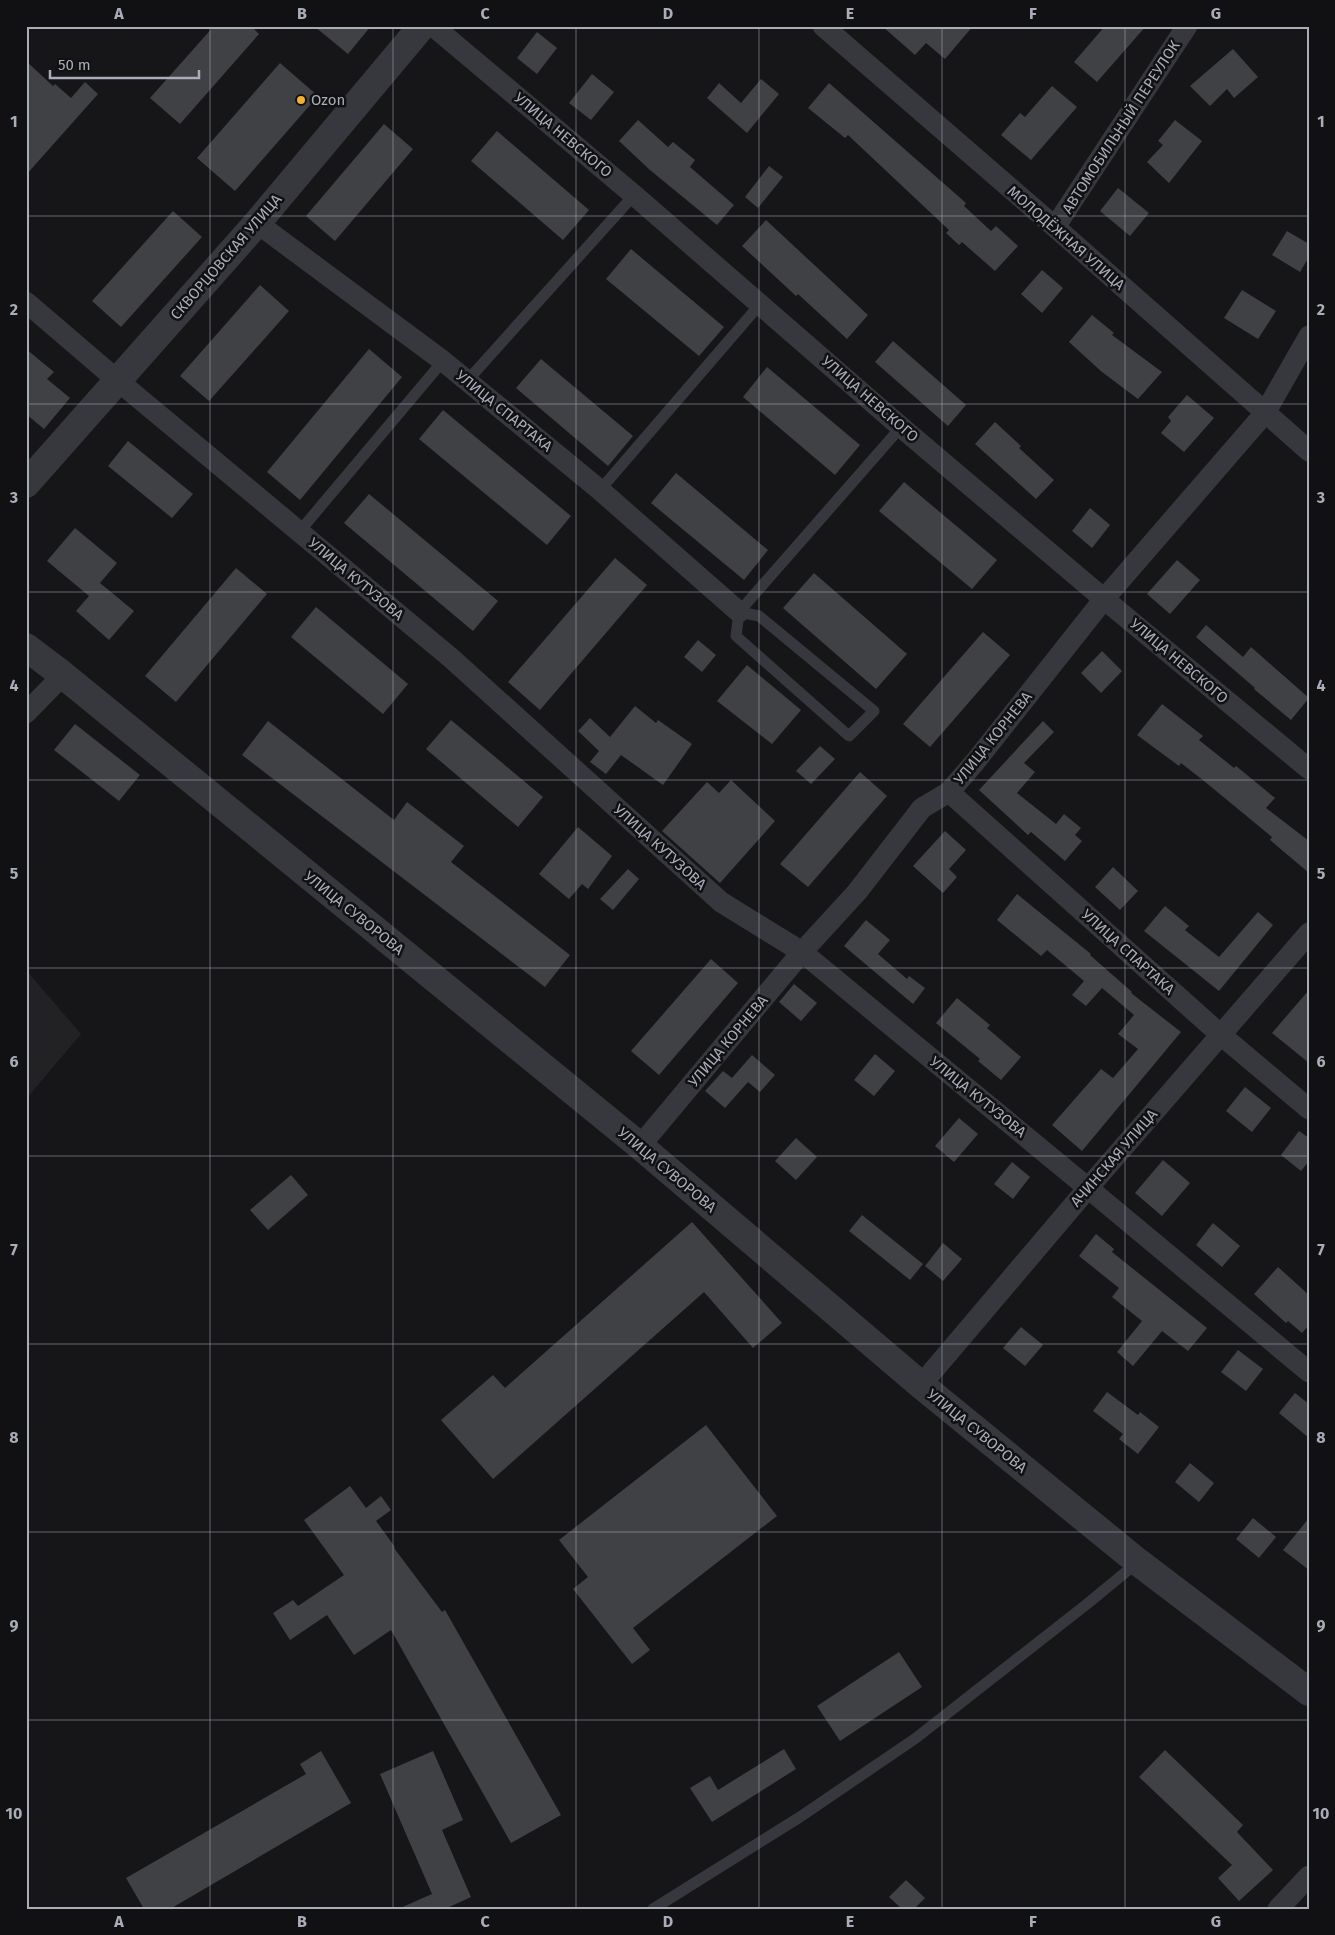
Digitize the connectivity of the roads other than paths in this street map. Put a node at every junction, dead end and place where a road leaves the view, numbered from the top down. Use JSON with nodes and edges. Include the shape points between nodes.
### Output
{"nodes":[{"id":1,"x":422,"y":26,"type":"edge"},
{"id":2,"x":433,"y":26,"type":"edge"},
{"id":3,"x":823,"y":26,"type":"edge"},
{"id":4,"x":1187,"y":26,"type":"edge"},
{"id":5,"x":634,"y":194,"type":"junction"},
{"id":6,"x":257,"y":223,"type":"junction"},
{"id":7,"x":1055,"y":227,"type":"junction"},
{"id":8,"x":26,"y":302,"type":"edge"},
{"id":9,"x":761,"y":303,"type":"junction"},
{"id":10,"x":1309,"y":336,"type":"edge"},
{"id":11,"x":443,"y":361,"type":"junction"},
{"id":12,"x":117,"y":380,"type":"junction"},
{"id":13,"x":467,"y":381,"type":"junction"},
{"id":14,"x":1264,"y":412,"type":"junction"},
{"id":15,"x":901,"y":426,"type":"junction"},
{"id":16,"x":1309,"y":451,"type":"edge"},
{"id":17,"x":26,"y":484,"type":"edge"},
{"id":18,"x":600,"y":490,"type":"junction"},
{"id":19,"x":299,"y":532,"type":"junction"},
{"id":20,"x":1104,"y":599,"type":"junction"},
{"id":21,"x":739,"y":612,"type":"junction"},
{"id":22,"x":26,"y":647,"type":"edge"},
{"id":23,"x":63,"y":675,"type":"junction"},
{"id":24,"x":26,"y":713,"type":"edge"},
{"id":25,"x":1309,"y":769,"type":"edge"},
{"id":26,"x":949,"y":792,"type":"junction"},
{"id":27,"x":1309,"y":933,"type":"edge"},
{"id":28,"x":802,"y":952,"type":"junction"},
{"id":29,"x":1221,"y":1035,"type":"junction"},
{"id":30,"x":1309,"y":1109,"type":"edge"},
{"id":31,"x":640,"y":1146,"type":"junction"},
{"id":32,"x":1088,"y":1188,"type":"junction"},
{"id":33,"x":1309,"y":1372,"type":"edge"},
{"id":34,"x":921,"y":1385,"type":"junction"},
{"id":35,"x":1138,"y":1562,"type":"junction"},
{"id":36,"x":1309,"y":1692,"type":"edge"},
{"id":37,"x":1309,"y":1876,"type":"edge"},
{"id":38,"x":653,"y":1909,"type":"edge"},
{"id":39,"x":1278,"y":1909,"type":"edge"}],
"edges":[{"from":1,"to":6,"type":"street","name":"СКВОРЦОВСКАЯ УЛИЦА"},
{"from":2,"to":5,"type":"street","name":"УЛИЦА НЕВСКОГО"},
{"from":3,"to":7,"type":"street","name":"МОЛОДЁЖНАЯ УЛИЦА"},
{"from":4,"to":7,"type":"street","name":"АВТОМОБИЛЬНЫЙ ПЕРЕУЛОК"},
{"from":5,"to":9,"type":"street","name":"УЛИЦА НЕВСКОГО"},
{"from":5,"to":13,"type":"lane"},
{"from":6,"to":11,"type":"street","name":"УЛИЦА СПАРТАКА"},
{"from":6,"to":12,"type":"street","name":"СКВОРЦОВСКАЯ УЛИЦА"},
{"from":7,"to":14,"type":"street","name":"МОЛОДЁЖНАЯ УЛИЦА"},
{"from":8,"to":12,"type":"street","name":"УЛИЦА КУТУЗОВА"},
{"from":9,"to":15,"type":"street","name":"УЛИЦА НЕВСКОГО"},
{"from":9,"to":18,"type":"lane"},
{"from":10,"to":14,"type":"street","name":"УЛИЦА КОРНЕВА"},
{"from":11,"to":13,"type":"street","name":"УЛИЦА СПАРТАКА"},
{"from":11,"to":19,"type":"lane"},
{"from":12,"to":17,"type":"street","name":"СКВОРЦОВСКАЯ УЛИЦА"},
{"from":12,"to":19,"type":"street","name":"УЛИЦА КУТУЗОВА"},
{"from":13,"to":18,"type":"street","name":"УЛИЦА СПАРТАКА"},
{"from":14,"to":16,"type":"street","name":"МОЛОДЁЖНАЯ УЛИЦА"},
{"from":14,"to":20,"type":"street","name":"УЛИЦА КОРНЕВА"},
{"from":15,"to":20,"type":"street","name":"УЛИЦА НЕВСКОГО"},
{"from":15,"to":21,"type":"lane"},
{"from":18,"to":21,"type":"street","name":"УЛИЦА СПАРТАКА"},
{"from":19,"to":28,"type":"street","name":"УЛИЦА КУТУЗОВА","via":[[451,658],[721,902]]},
{"from":20,"to":25,"type":"street","name":"УЛИЦА НЕВСКОГО"},
{"from":20,"to":26,"type":"street","name":"УЛИЦА КОРНЕВА"},
{"from":21,"to":21,"type":"lane","via":[[736,636],[849,736],[874,711],[759,616]]},
{"from":22,"to":23,"type":"street","name":"УЛИЦА СУВОРОВА"},
{"from":23,"to":24,"type":"street"},
{"from":23,"to":31,"type":"street","name":"УЛИЦА СУВОРОВА"},
{"from":26,"to":28,"type":"street","name":"УЛИЦА КОРНЕВА","via":[[922,808],[857,892]]},
{"from":26,"to":29,"type":"street","name":"УЛИЦА СПАРТАКА"},
{"from":27,"to":29,"type":"street","name":"АЧИНСКАЯ УЛИЦА"},
{"from":28,"to":31,"type":"street","name":"УЛИЦА КОРНЕВА"},
{"from":28,"to":32,"type":"street","name":"УЛИЦА КУТУЗОВА"},
{"from":29,"to":30,"type":"street","name":"УЛИЦА СПАРТАКА"},
{"from":29,"to":32,"type":"street","name":"АЧИНСКАЯ УЛИЦА"},
{"from":31,"to":34,"type":"street","name":"УЛИЦА СУВОРОВА"},
{"from":32,"to":33,"type":"street","name":"УЛИЦА КУТУЗОВА"},
{"from":32,"to":34,"type":"street","name":"АЧИНСКАЯ УЛИЦА"},
{"from":34,"to":35,"type":"street","name":"УЛИЦА СУВОРОВА"},
{"from":35,"to":36,"type":"street","name":"УЛИЦА СУВОРОВА"},
{"from":35,"to":38,"type":"lane","via":[[916,1738],[800,1817]]},
{"from":37,"to":39,"type":"street"}]}
